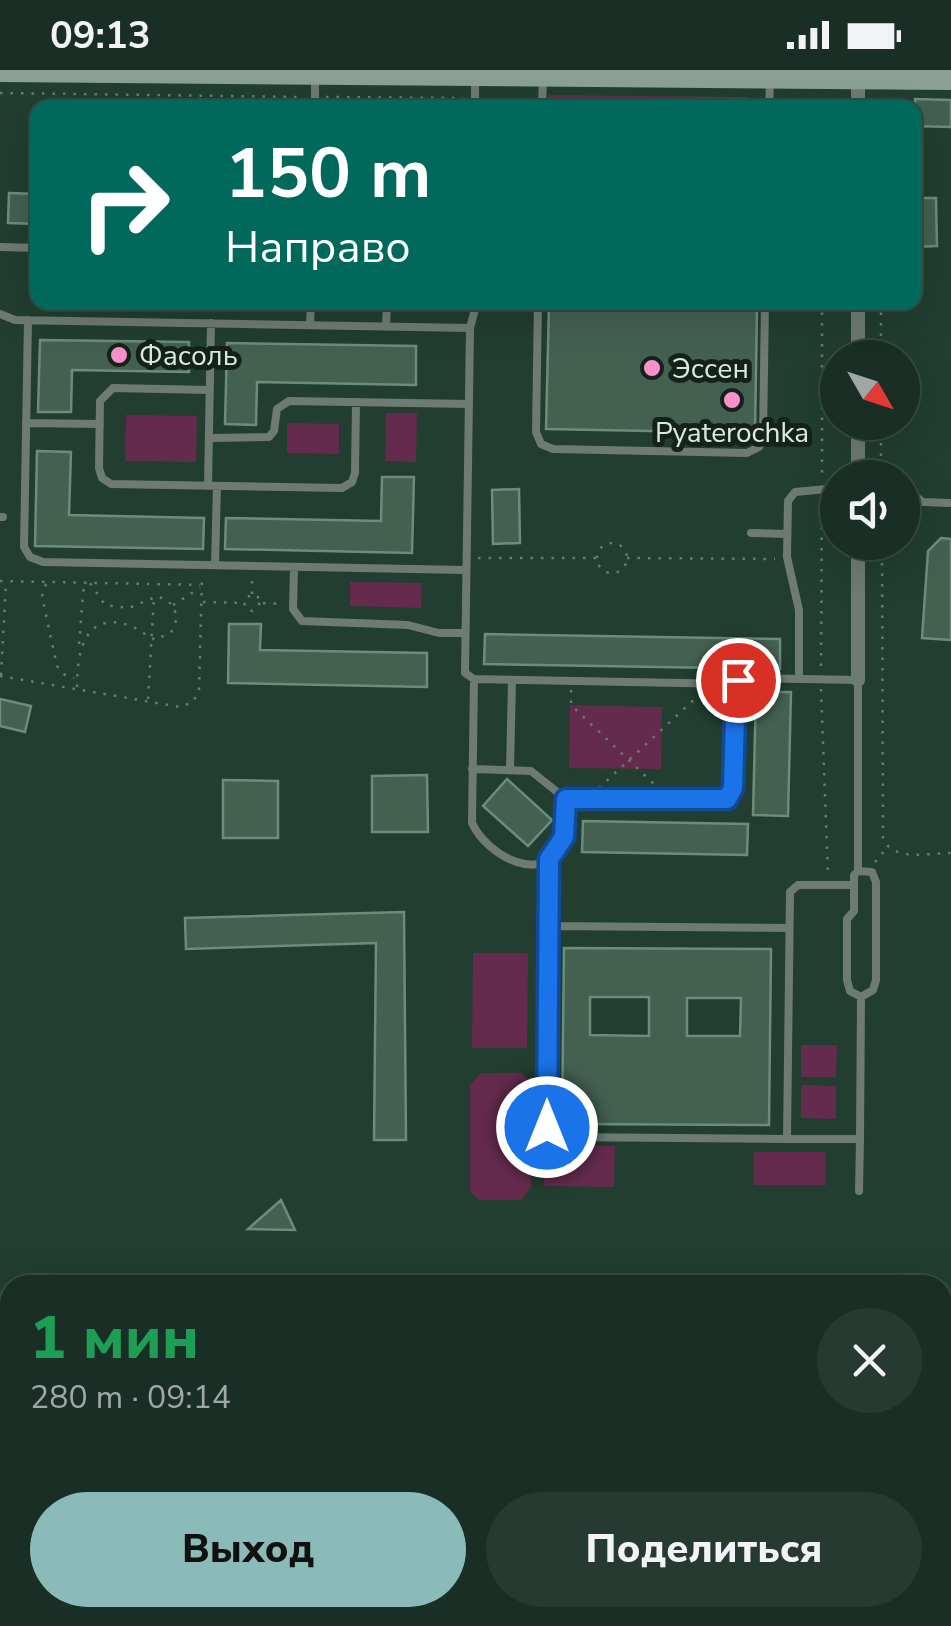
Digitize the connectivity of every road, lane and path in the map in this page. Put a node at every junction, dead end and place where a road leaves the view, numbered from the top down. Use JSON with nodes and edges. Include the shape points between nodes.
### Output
{"nodes":[{"id":1,"x":57,"y":71,"type":"edge"},
{"id":2,"x":0,"y":72,"type":"edge"},
{"id":3,"x":275,"y":72,"type":"edge"},
{"id":4,"x":591,"y":74,"type":"edge"},
{"id":5,"x":742,"y":75,"type":"edge"},
{"id":6,"x":858,"y":75,"type":"edge"},
{"id":7,"x":543,"y":78,"type":"junction"},
{"id":8,"x":951,"y":80,"type":"edge"},
{"id":9,"x":770,"y":81,"type":"junction"},
{"id":10,"x":315,"y":86,"type":"junction"},
{"id":11,"x":0,"y":93,"type":"edge"},
{"id":12,"x":475,"y":94,"type":"edge"},
{"id":13,"x":315,"y":100,"type":"edge"},
{"id":14,"x":542,"y":100,"type":"edge"},
{"id":15,"x":769,"y":100,"type":"edge"},
{"id":16,"x":0,"y":247,"type":"edge"},
{"id":17,"x":30,"y":248,"type":"edge"},
{"id":18,"x":311,"y":310,"type":"edge"},
{"id":19,"x":387,"y":310,"type":"edge"},
{"id":20,"x":474,"y":310,"type":"edge"},
{"id":21,"x":538,"y":310,"type":"edge"},
{"id":22,"x":766,"y":310,"type":"edge"},
{"id":23,"x":822,"y":310,"type":"edge"},
{"id":24,"x":858,"y":310,"type":"edge"},
{"id":25,"x":881,"y":310,"type":"edge"},
{"id":26,"x":0,"y":314,"type":"edge"},
{"id":27,"x":28,"y":320,"type":"junction"},
{"id":28,"x":211,"y":324,"type":"junction"},
{"id":29,"x":310,"y":325,"type":"junction"},
{"id":30,"x":386,"y":326,"type":"junction"},
{"id":31,"x":470,"y":328,"type":"junction"},
{"id":32,"x":858,"y":340,"type":"edge"},
{"id":33,"x":881,"y":340,"type":"edge"},
{"id":34,"x":210,"y":390,"type":"junction"},
{"id":35,"x":356,"y":402,"type":"junction"},
{"id":36,"x":469,"y":404,"type":"junction"},
{"id":37,"x":26,"y":423,"type":"junction"},
{"id":38,"x":100,"y":424,"type":"junction"},
{"id":39,"x":209,"y":438,"type":"junction"},
{"id":40,"x":822,"y":460,"type":"edge"},
{"id":41,"x":212,"y":486,"type":"junction"},
{"id":42,"x":820,"y":489,"type":"edge"},
{"id":43,"x":920,"y":500,"type":"edge"},
{"id":44,"x":951,"y":503,"type":"edge"},
{"id":45,"x":751,"y":534,"type":"dead end"},
{"id":46,"x":787,"y":534,"type":"junction"},
{"id":47,"x":466,"y":558,"type":"junction"},
{"id":48,"x":596,"y":558,"type":"junction"},
{"id":49,"x":628,"y":558,"type":"junction"},
{"id":50,"x":787,"y":560,"type":"junction"},
{"id":51,"x":822,"y":560,"type":"edge"},
{"id":52,"x":858,"y":560,"type":"edge"},
{"id":53,"x":882,"y":560,"type":"edge"},
{"id":54,"x":215,"y":566,"type":"junction"},
{"id":55,"x":252,"y":566,"type":"junction"},
{"id":56,"x":294,"y":567,"type":"junction"},
{"id":57,"x":465,"y":570,"type":"junction"},
{"id":58,"x":0,"y":581,"type":"edge"},
{"id":59,"x":6,"y":582,"type":"junction"},
{"id":60,"x":47,"y":582,"type":"junction"},
{"id":61,"x":84,"y":583,"type":"junction"},
{"id":62,"x":90,"y":583,"type":"junction"},
{"id":63,"x":202,"y":588,"type":"junction"},
{"id":64,"x":252,"y":594,"type":"junction"},
{"id":65,"x":154,"y":596,"type":"junction"},
{"id":66,"x":201,"y":602,"type":"junction"},
{"id":67,"x":244,"y":603,"type":"junction"},
{"id":68,"x":260,"y":604,"type":"junction"},
{"id":69,"x":294,"y":604,"type":"junction"},
{"id":70,"x":173,"y":606,"type":"junction"},
{"id":71,"x":464,"y":633,"type":"junction"},
{"id":72,"x":152,"y":639,"type":"junction"},
{"id":73,"x":79,"y":650,"type":"junction"},
{"id":74,"x":0,"y":676,"type":"edge"},
{"id":75,"x":77,"y":679,"type":"junction"},
{"id":76,"x":474,"y":679,"type":"junction"},
{"id":77,"x":799,"y":679,"type":"junction"},
{"id":78,"x":512,"y":680,"type":"junction"},
{"id":79,"x":821,"y":680,"type":"junction"},
{"id":80,"x":858,"y":680,"type":"junction"},
{"id":81,"x":571,"y":681,"type":"junction"},
{"id":82,"x":711,"y":683,"type":"junction"},
{"id":83,"x":736,"y":684,"type":"junction"},
{"id":84,"x":77,"y":690,"type":"junction"},
{"id":85,"x":148,"y":702,"type":"junction"},
{"id":86,"x":629,"y":760,"type":"junction"},
{"id":87,"x":472,"y":769,"type":"junction"},
{"id":88,"x":510,"y":770,"type":"junction"},
{"id":89,"x":566,"y":799,"type":"junction"},
{"id":90,"x":588,"y":799,"type":"junction"},
{"id":91,"x":672,"y":801,"type":"junction"},
{"id":92,"x":886,"y":848,"type":"junction"},
{"id":93,"x":951,"y":853,"type":"edge"},
{"id":94,"x":549,"y":859,"type":"junction"},
{"id":95,"x":858,"y":870,"type":"junction"},
{"id":96,"x":869,"y":871,"type":"junction"},
{"id":97,"x":828,"y":885,"type":"junction"},
{"id":98,"x":854,"y":885,"type":"junction"},
{"id":99,"x":548,"y":926,"type":"junction"},
{"id":100,"x":789,"y":928,"type":"junction"},
{"id":101,"x":861,"y":996,"type":"junction"},
{"id":102,"x":788,"y":1139,"type":"junction"},
{"id":103,"x":860,"y":1139,"type":"junction"},
{"id":104,"x":860,"y":1191,"type":"dead end"}],
"edges":[{"from":1,"to":2,"type":"street"},
{"from":1,"to":3,"type":"street"},
{"from":3,"to":10,"type":"street"},
{"from":4,"to":5,"type":"street"},
{"from":4,"to":7,"type":"street"},
{"from":5,"to":9,"type":"street"},
{"from":6,"to":8,"type":"street"},
{"from":6,"to":9,"type":"street"},
{"from":7,"to":12,"type":"street"},
{"from":7,"to":14,"type":"lane"},
{"from":9,"to":15,"type":"lane"},
{"from":10,"to":11,"type":"path"},
{"from":10,"to":12,"type":"street"},
{"from":10,"to":12,"type":"path"},
{"from":10,"to":13,"type":"lane"},
{"from":16,"to":17,"type":"lane"},
{"from":18,"to":29,"type":"lane"},
{"from":19,"to":30,"type":"lane"},
{"from":20,"to":31,"type":"lane"},
{"from":21,"to":22,"type":"lane","via":[[541,444],[553,450],[747,453],[759,447],[762,436]]},
{"from":23,"to":40,"type":"path"},
{"from":24,"to":32,"type":"street"},
{"from":25,"to":33,"type":"path"},
{"from":26,"to":27,"type":"lane"},
{"from":27,"to":28,"type":"lane"},
{"from":27,"to":37,"type":"lane"},
{"from":28,"to":29,"type":"lane"},
{"from":28,"to":34,"type":"lane"},
{"from":29,"to":30,"type":"lane"},
{"from":30,"to":31,"type":"lane"},
{"from":31,"to":36,"type":"lane"},
{"from":34,"to":38,"type":"lane","via":[[112,388],[100,400]]},
{"from":34,"to":39,"type":"lane"},
{"from":35,"to":36,"type":"lane"},
{"from":35,"to":39,"type":"lane","via":[[289,401],[277,409],[269,438]]},
{"from":35,"to":41,"type":"lane","via":[[355,473],[346,487]]},
{"from":36,"to":47,"type":"lane"},
{"from":37,"to":38,"type":"lane"},
{"from":37,"to":54,"type":"lane","via":[[24,547],[30,557]]},
{"from":38,"to":41,"type":"lane","via":[[99,468],[107,482]]},
{"from":39,"to":41,"type":"lane"},
{"from":41,"to":54,"type":"lane"},
{"from":42,"to":46,"type":"lane","via":[[790,496]]},
{"from":43,"to":44,"type":"lane"},
{"from":45,"to":46,"type":"lane"},
{"from":46,"to":50,"type":"lane"},
{"from":47,"to":48,"type":"path"},
{"from":47,"to":57,"type":"lane"},
{"from":48,"to":49,"type":"path","via":[[612,573]]},
{"from":48,"to":49,"type":"path","via":[[602,546],[616,542]]},
{"from":49,"to":50,"type":"path"},
{"from":50,"to":77,"type":"lane","via":[[800,610]]},
{"from":51,"to":79,"type":"path"},
{"from":52,"to":80,"type":"street"},
{"from":53,"to":92,"type":"path"},
{"from":54,"to":55,"type":"lane"},
{"from":55,"to":56,"type":"lane"},
{"from":55,"to":64,"type":"path"},
{"from":56,"to":57,"type":"lane"},
{"from":56,"to":69,"type":"lane"},
{"from":57,"to":71,"type":"lane"},
{"from":58,"to":59,"type":"path"},
{"from":59,"to":60,"type":"path"},
{"from":59,"to":74,"type":"path"},
{"from":60,"to":61,"type":"path"},
{"from":60,"to":75,"type":"path","via":[[42,596],[58,666]]},
{"from":61,"to":62,"type":"path"},
{"from":61,"to":73,"type":"path"},
{"from":62,"to":63,"type":"path"},
{"from":62,"to":65,"type":"path","via":[[113,608]]},
{"from":63,"to":66,"type":"path"},
{"from":63,"to":70,"type":"path"},
{"from":64,"to":67,"type":"path"},
{"from":64,"to":68,"type":"path"},
{"from":65,"to":70,"type":"path"},
{"from":65,"to":72,"type":"path"},
{"from":66,"to":67,"type":"path"},
{"from":66,"to":85,"type":"path","via":[[196,698],[180,707]]},
{"from":67,"to":68,"type":"path","via":[[252,611]]},
{"from":68,"to":69,"type":"path"},
{"from":69,"to":71,"type":"lane","via":[[308,624]]},
{"from":70,"to":72,"type":"path","via":[[172,631]]},
{"from":71,"to":76,"type":"lane","via":[[464,670]]},
{"from":72,"to":73,"type":"path","via":[[132,626],[108,624],[90,632]]},
{"from":72,"to":85,"type":"path"},
{"from":73,"to":75,"type":"path"},
{"from":74,"to":84,"type":"path"},
{"from":75,"to":84,"type":"path"},
{"from":76,"to":78,"type":"lane"},
{"from":76,"to":87,"type":"lane"},
{"from":77,"to":79,"type":"lane"},
{"from":77,"to":83,"type":"lane","via":[[742,678]]},
{"from":78,"to":81,"type":"lane"},
{"from":78,"to":88,"type":"lane"},
{"from":79,"to":80,"type":"lane"},
{"from":79,"to":97,"type":"path"},
{"from":80,"to":95,"type":"lane"},
{"from":81,"to":82,"type":"lane"},
{"from":81,"to":86,"type":"path","via":[[570,704]]},
{"from":82,"to":83,"type":"lane"},
{"from":82,"to":86,"type":"path"},
{"from":83,"to":91,"type":"lane","via":[[730,797]]},
{"from":84,"to":85,"type":"path"},
{"from":86,"to":90,"type":"path"},
{"from":86,"to":91,"type":"path"},
{"from":87,"to":88,"type":"lane"},
{"from":87,"to":94,"type":"lane","via":[[478,834],[513,862],[536,866]]},
{"from":88,"to":89,"type":"lane","via":[[537,773]]},
{"from":89,"to":90,"type":"lane"},
{"from":89,"to":94,"type":"lane","via":[[564,837]]},
{"from":90,"to":91,"type":"lane"},
{"from":92,"to":93,"type":"path"},
{"from":92,"to":96,"type":"path"},
{"from":94,"to":99,"type":"lane"},
{"from":95,"to":96,"type":"lane"},
{"from":95,"to":98,"type":"lane"},
{"from":96,"to":101,"type":"lane","via":[[876,882],[876,980]]},
{"from":97,"to":98,"type":"lane"},
{"from":97,"to":100,"type":"lane","via":[[792,888]]},
{"from":98,"to":101,"type":"lane","via":[[848,980],[850,991]]},
{"from":99,"to":100,"type":"lane"},
{"from":99,"to":102,"type":"lane","via":[[551,1134]]},
{"from":100,"to":102,"type":"lane"},
{"from":101,"to":103,"type":"lane"},
{"from":102,"to":103,"type":"lane"},
{"from":103,"to":104,"type":"lane"}]}
